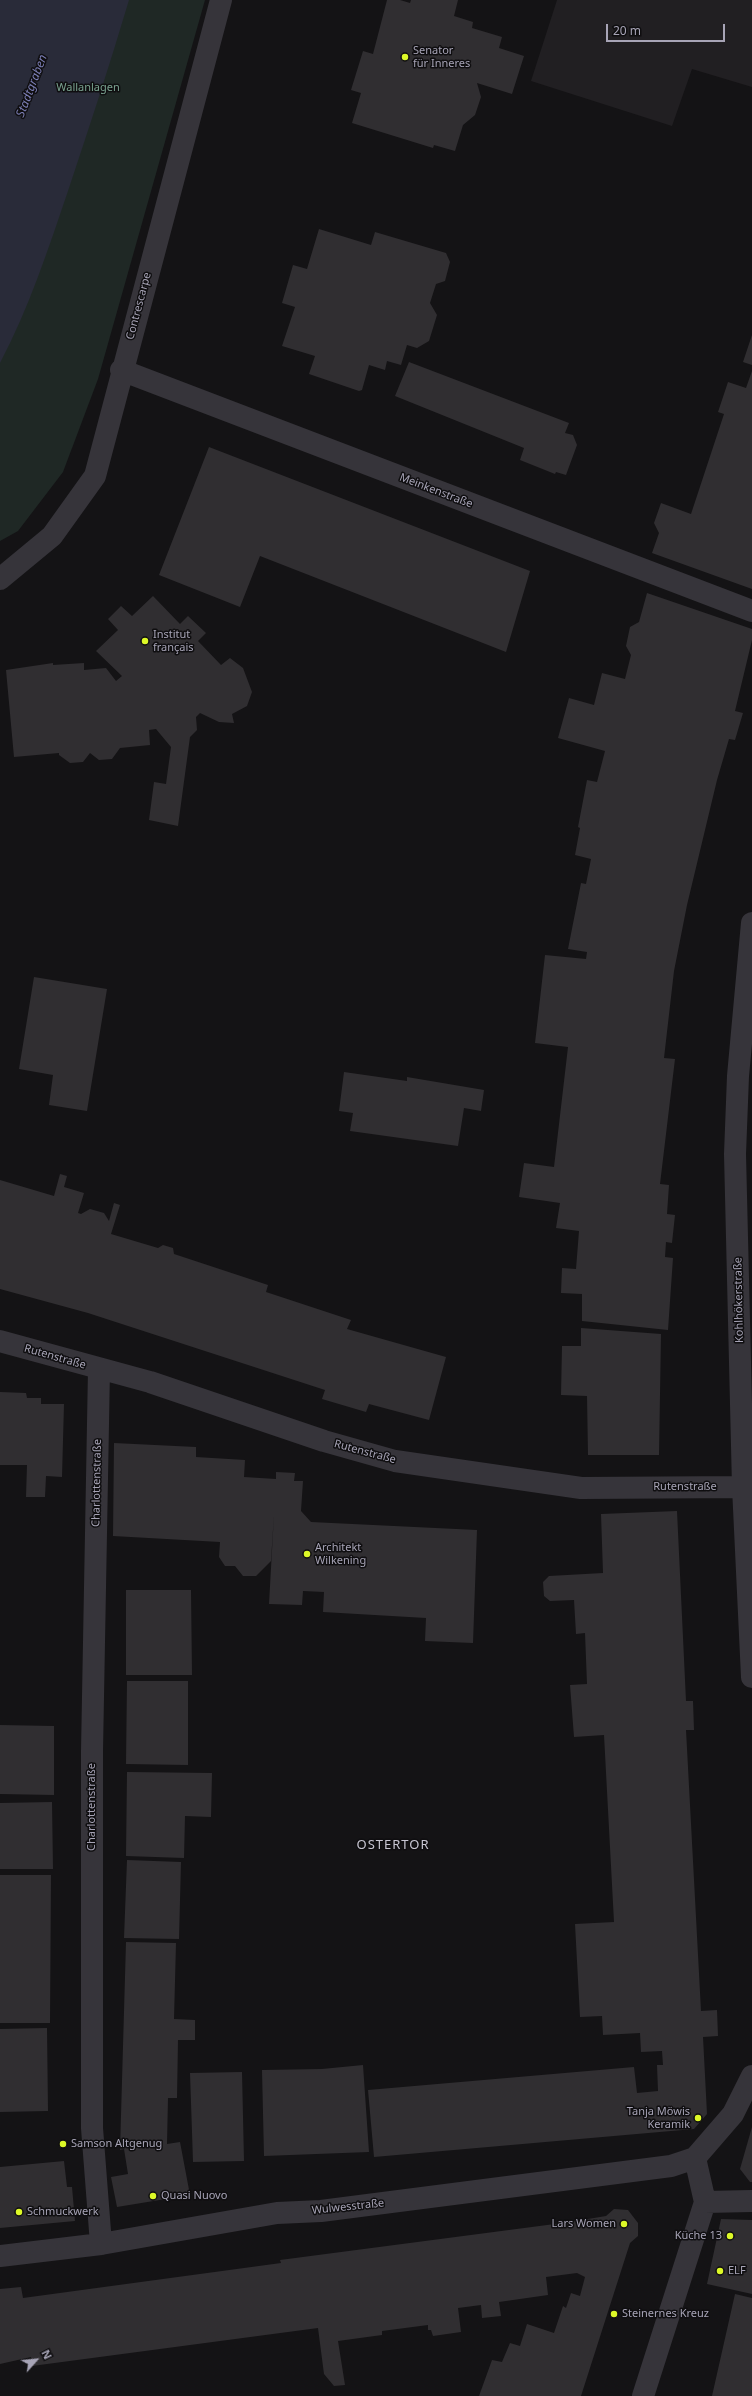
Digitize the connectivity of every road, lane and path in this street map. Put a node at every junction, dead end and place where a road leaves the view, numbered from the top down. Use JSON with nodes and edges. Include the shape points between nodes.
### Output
{"nodes":[{"id":1,"x":221,"y":0,"type":"edge"},
{"id":2,"x":122,"y":370,"type":"junction"},
{"id":3,"x":0,"y":579,"type":"edge"},
{"id":4,"x":752,"y":611,"type":"edge"},
{"id":5,"x":752,"y":923,"type":"edge"},
{"id":6,"x":744,"y":1156,"type":"edge"},
{"id":7,"x":0,"y":1341,"type":"edge"},
{"id":8,"x":99,"y":1369,"type":"junction"},
{"id":9,"x":743,"y":1487,"type":"junction"},
{"id":10,"x":752,"y":1677,"type":"edge"},
{"id":11,"x":752,"y":2076,"type":"edge"},
{"id":12,"x":695,"y":2158,"type":"junction"},
{"id":13,"x":752,"y":2201,"type":"edge"},
{"id":14,"x":705,"y":2202,"type":"junction"},
{"id":15,"x":101,"y":2244,"type":"junction"},
{"id":16,"x":0,"y":2256,"type":"edge"},
{"id":17,"x":643,"y":2396,"type":"edge"}],
"edges":[{"from":1,"to":2,"type":"street","name":"Contrescarpe"},
{"from":2,"to":3,"type":"street","name":"Contrescarpe","via":[[95,476],[52,536]]},
{"from":2,"to":4,"type":"street","name":"Meinkenstraße"},
{"from":5,"to":6,"type":"street","name":"Kohlhökerstraße","via":[[738,1076]]},
{"from":6,"to":9,"type":"street","name":"Kohlhökerstraße"},
{"from":7,"to":8,"type":"street","name":"Rutenstraße"},
{"from":8,"to":9,"type":"street","name":"Rutenstraße","via":[[150,1382],[324,1441],[395,1461],[581,1488]]},
{"from":8,"to":15,"type":"street","name":"Charlottenstraße","via":[[92,1751],[92,2128]]},
{"from":9,"to":10,"type":"street","name":"Kohlhökerstraße"},
{"from":11,"to":12,"type":"street","via":[[733,2114]]},
{"from":12,"to":14,"type":"street"},
{"from":12,"to":15,"type":"street","name":"Wulwesstraße","via":[[671,2166],[329,2210],[277,2213]]},
{"from":13,"to":14,"type":"street"},
{"from":14,"to":17,"type":"street"},
{"from":15,"to":16,"type":"street","name":"Wulwesstraße"}]}
